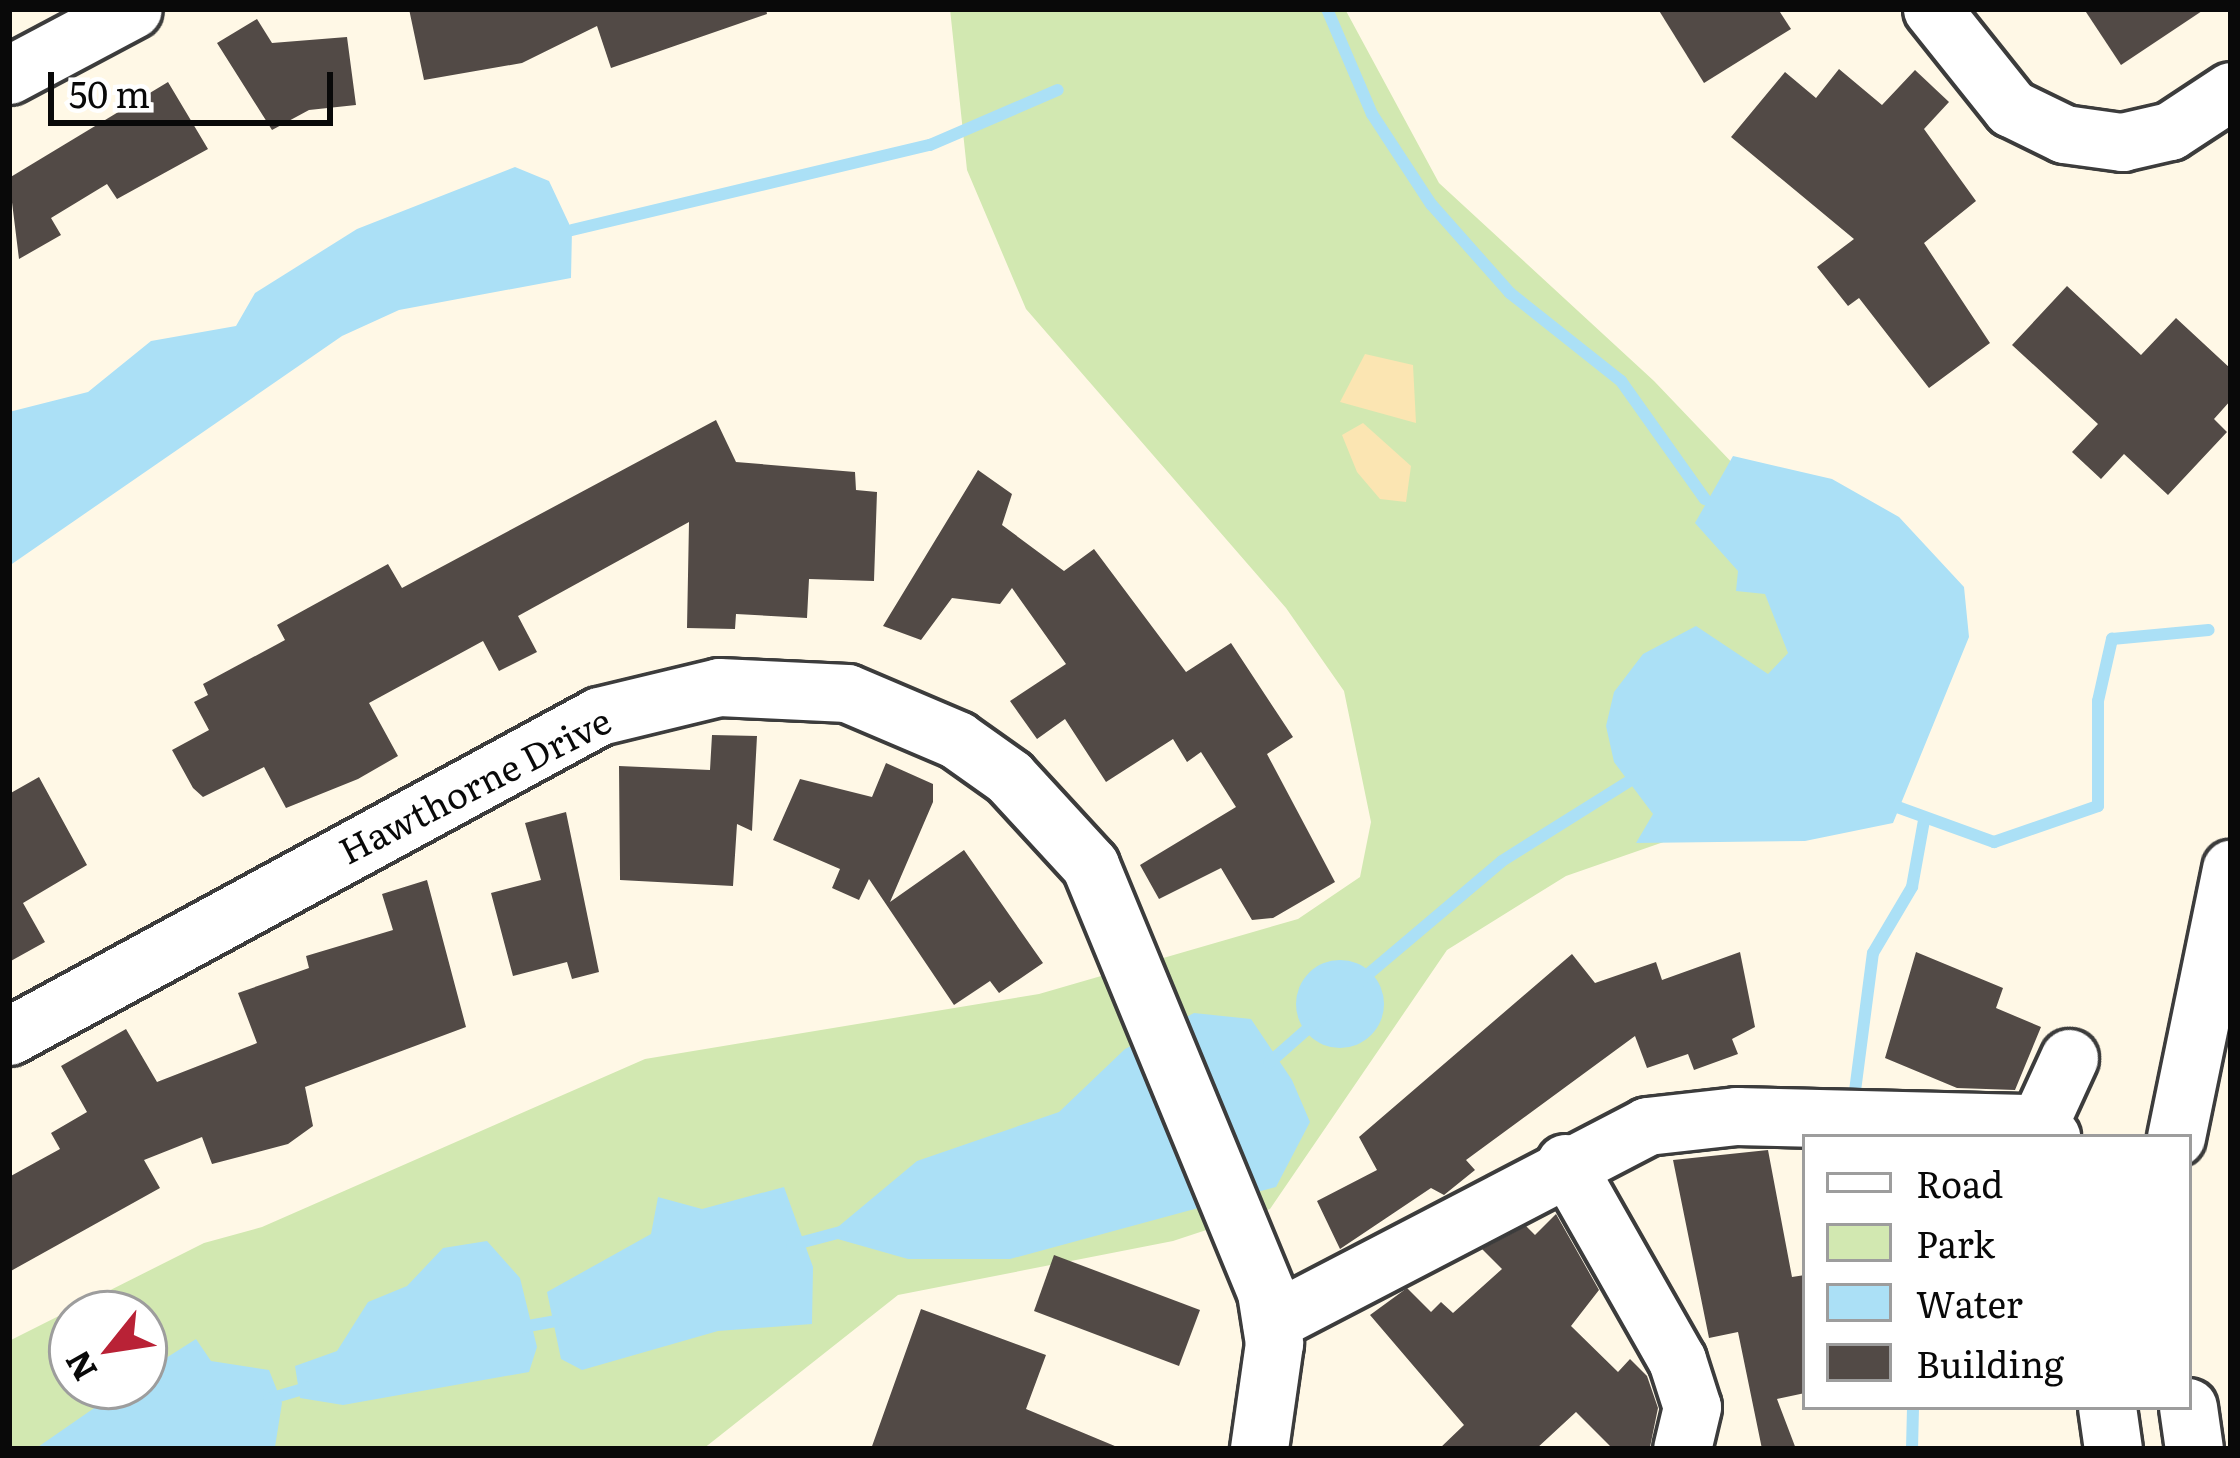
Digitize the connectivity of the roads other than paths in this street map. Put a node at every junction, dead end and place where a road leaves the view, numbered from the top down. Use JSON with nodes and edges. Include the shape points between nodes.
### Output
{"nodes":[{"id":1,"x":133,"y":9,"type":"edge"},
{"id":2,"x":1932,"y":9,"type":"edge"},
{"id":3,"x":9,"y":75,"type":"edge"},
{"id":4,"x":2231,"y":91,"type":"edge"},
{"id":5,"x":2231,"y":869,"type":"edge"},
{"id":6,"x":9,"y":1036,"type":"edge"},
{"id":7,"x":2210,"y":1044,"type":"edge"},
{"id":8,"x":2069,"y":1058,"type":"dead end"},
{"id":9,"x":2044,"y":1132,"type":"edge"},
{"id":10,"x":2177,"y":1134,"type":"edge"},
{"id":11,"x":1564,"y":1163,"type":"junction"},
{"id":12,"x":1271,"y":1322,"type":"junction"},
{"id":13,"x":2107,"y":1410,"type":"edge"},
{"id":14,"x":2188,"y":1410,"type":"edge"},
{"id":15,"x":1259,"y":1449,"type":"edge"},
{"id":16,"x":1682,"y":1449,"type":"edge"},
{"id":17,"x":2113,"y":1449,"type":"edge"},
{"id":18,"x":2194,"y":1449,"type":"edge"}],
"edges":[{"from":1,"to":3,"type":"street"},
{"from":2,"to":4,"type":"street","via":[[2012,108],[2064,134],[2122,142],[2170,130]]},
{"from":5,"to":7,"type":"street"},
{"from":6,"to":12,"type":"street","name":"Hawthorne Drive","via":[[599,716],[665,695],[784,683],[903,713],[1009,777],[1090,865],[1155,1004]]},
{"from":7,"to":10,"type":"street"},
{"from":8,"to":9,"type":"street"},
{"from":9,"to":11,"type":"street","via":[[1736,1116],[1647,1126]]},
{"from":11,"to":12,"type":"street"},
{"from":11,"to":16,"type":"street","via":[[1677,1360],[1692,1407]]},
{"from":12,"to":15,"type":"street","name":"Hawthorne Drive"},
{"from":13,"to":17,"type":"street"},
{"from":14,"to":18,"type":"street"}]}
